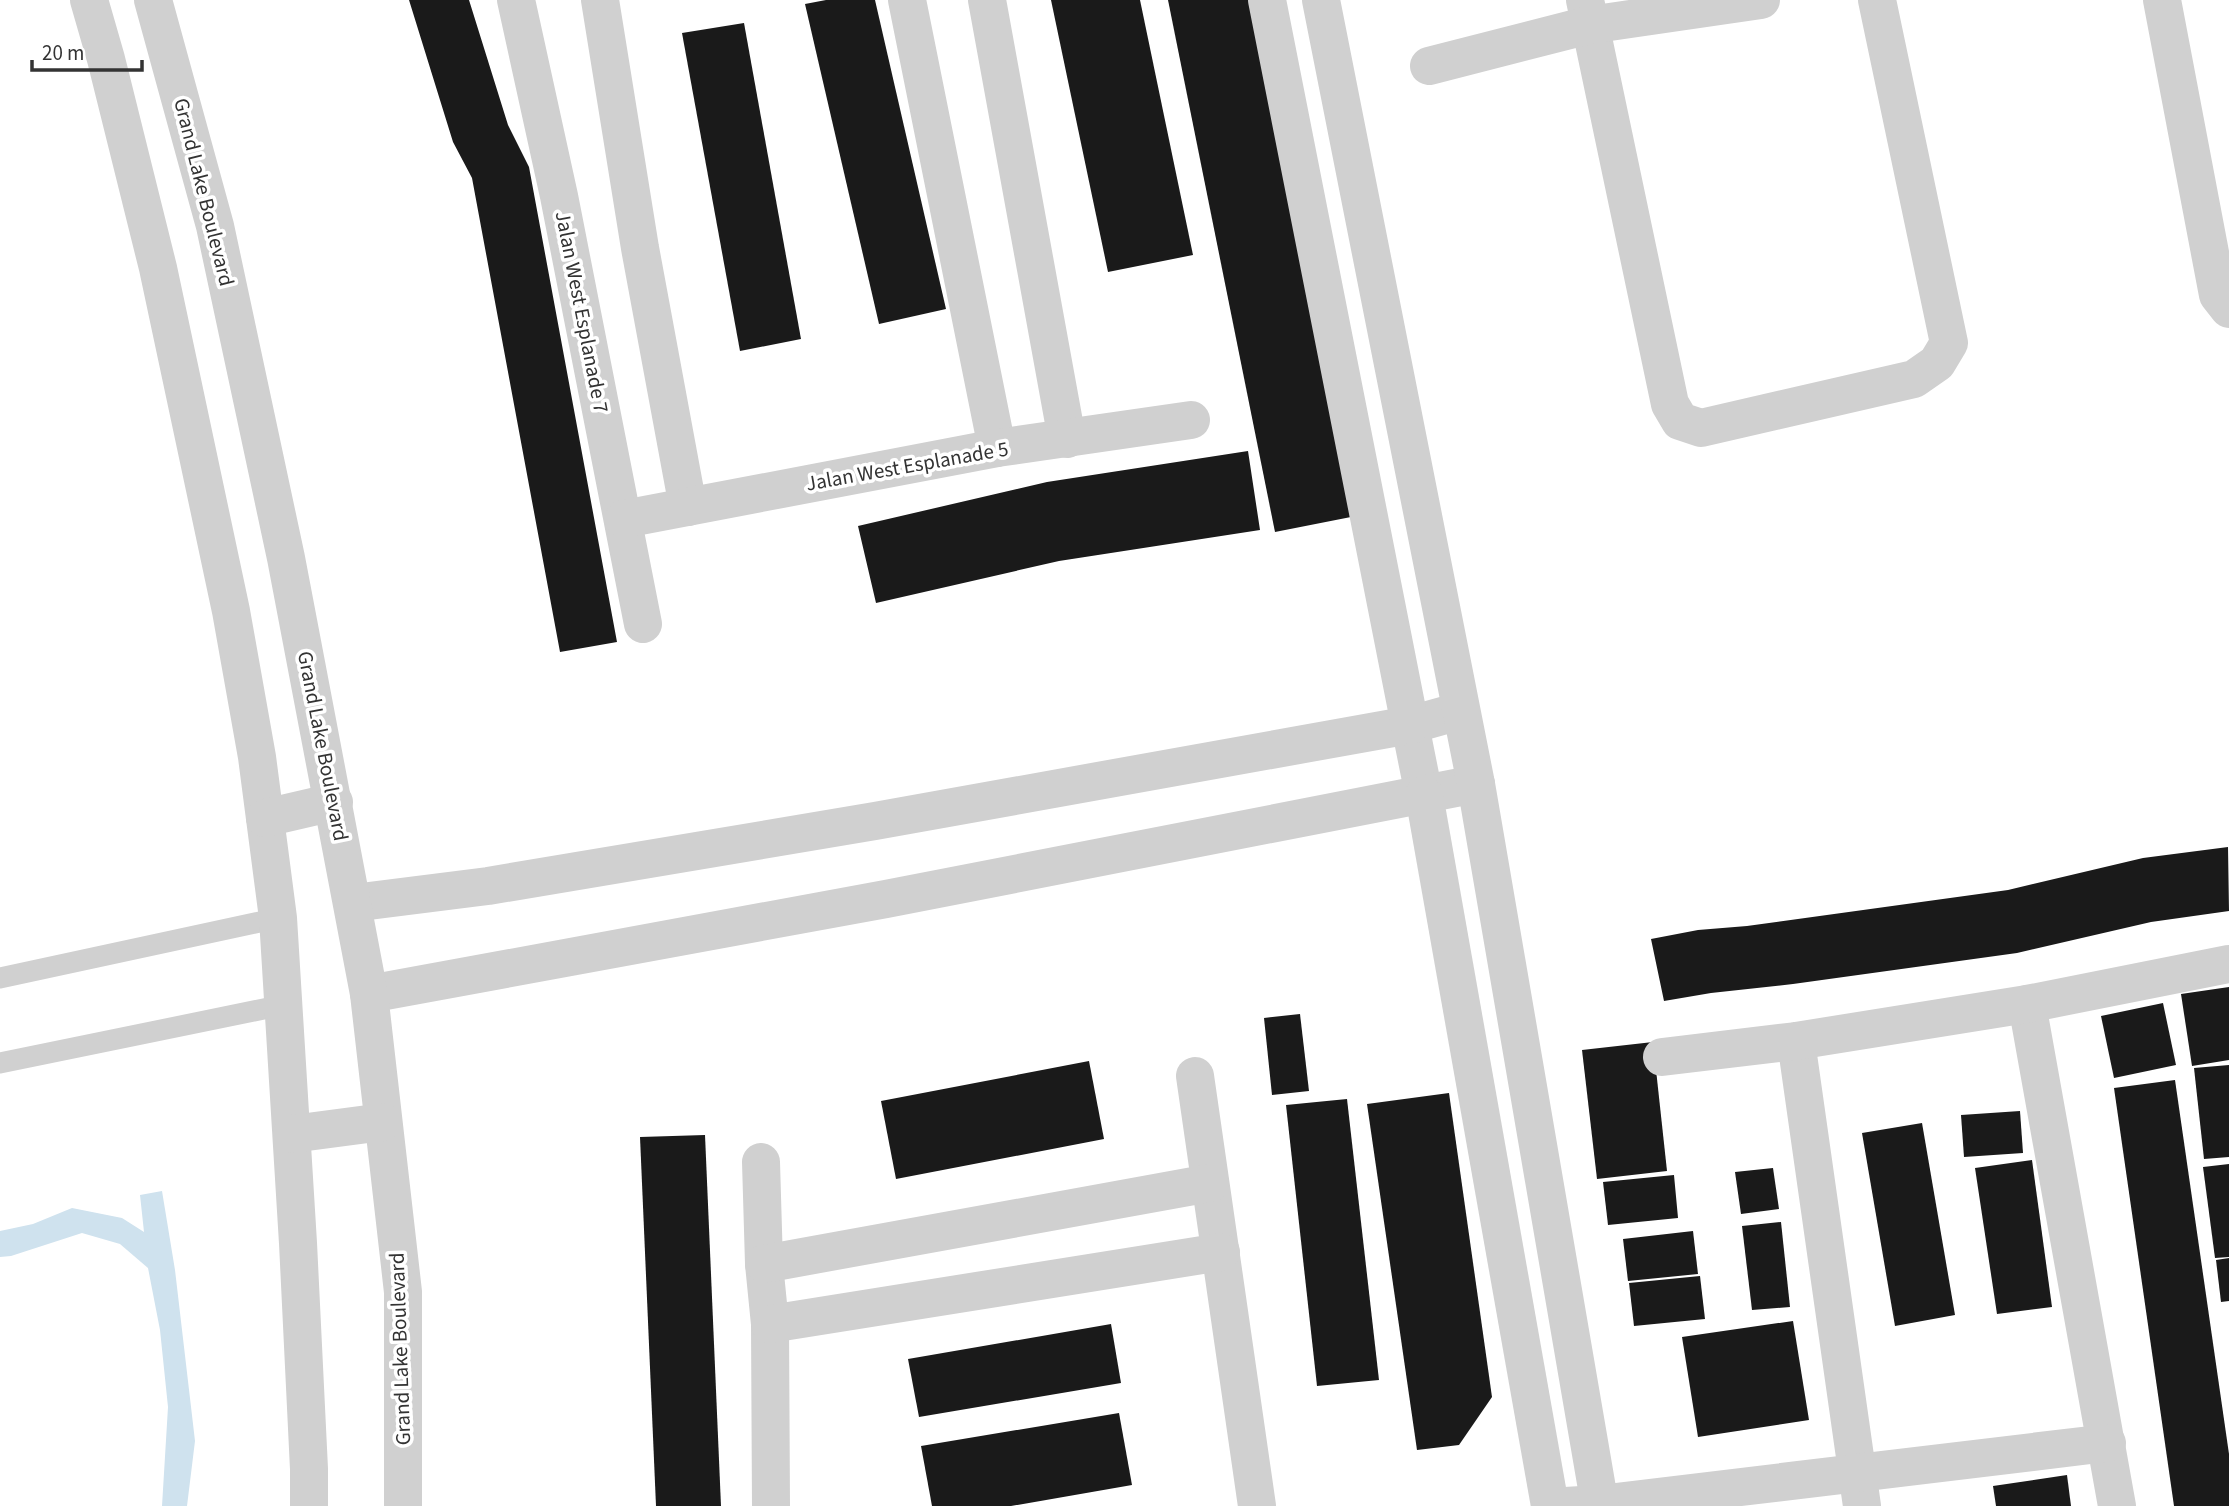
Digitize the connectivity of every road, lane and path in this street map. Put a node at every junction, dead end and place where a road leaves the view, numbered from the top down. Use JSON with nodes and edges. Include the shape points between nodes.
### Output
{"nodes":[{"id":1,"x":89,"y":0,"type":"edge"},
{"id":2,"x":153,"y":0,"type":"edge"},
{"id":3,"x":516,"y":0,"type":"edge"},
{"id":4,"x":600,"y":0,"type":"edge"},
{"id":5,"x":907,"y":0,"type":"edge"},
{"id":6,"x":987,"y":0,"type":"edge"},
{"id":7,"x":1267,"y":0,"type":"edge"},
{"id":8,"x":1321,"y":0,"type":"edge"},
{"id":9,"x":1761,"y":0,"type":"edge"},
{"id":10,"x":1877,"y":0,"type":"edge"},
{"id":11,"x":2162,"y":0,"type":"edge"},
{"id":12,"x":1587,"y":13,"type":"edge"},
{"id":13,"x":1429,"y":66,"type":"dead end"},
{"id":14,"x":2229,"y":309,"type":"edge"},
{"id":15,"x":1191,"y":420,"type":"dead end"},
{"id":16,"x":1067,"y":439,"type":"junction"},
{"id":17,"x":997,"y":448,"type":"junction"},
{"id":18,"x":688,"y":507,"type":"junction"},
{"id":19,"x":624,"y":519,"type":"junction"},
{"id":20,"x":643,"y":624,"type":"dead end"},
{"id":21,"x":1460,"y":711,"type":"junction"},
{"id":22,"x":1409,"y":725,"type":"junction"},
{"id":23,"x":1476,"y":784,"type":"junction"},
{"id":24,"x":1424,"y":795,"type":"junction"},
{"id":25,"x":334,"y":802,"type":"junction"},
{"id":26,"x":265,"y":818,"type":"junction"},
{"id":27,"x":353,"y":903,"type":"junction"},
{"id":28,"x":278,"y":918,"type":"junction"},
{"id":29,"x":2229,"y":964,"type":"edge"},
{"id":30,"x":0,"y":978,"type":"edge"},
{"id":31,"x":369,"y":994,"type":"junction"},
{"id":32,"x":2027,"y":1004,"type":"junction"},
{"id":33,"x":284,"y":1005,"type":"junction"},
{"id":34,"x":1796,"y":1041,"type":"junction"},
{"id":35,"x":1661,"y":1057,"type":"dead end"},
{"id":36,"x":0,"y":1063,"type":"edge"},
{"id":37,"x":1195,"y":1076,"type":"dead end"},
{"id":38,"x":383,"y":1122,"type":"junction"},
{"id":39,"x":292,"y":1134,"type":"junction"},
{"id":40,"x":761,"y":1162,"type":"dead end"},
{"id":41,"x":1210,"y":1183,"type":"junction"},
{"id":42,"x":1221,"y":1252,"type":"junction"},
{"id":43,"x":764,"y":1264,"type":"junction"},
{"id":44,"x":769,"y":1324,"type":"junction"},
{"id":45,"x":2107,"y":1443,"type":"junction"},
{"id":46,"x":1859,"y":1490,"type":"edge"},
{"id":47,"x":1588,"y":1505,"type":"edge"},
{"id":48,"x":309,"y":1506,"type":"edge"},
{"id":49,"x":403,"y":1506,"type":"edge"},
{"id":50,"x":771,"y":1506,"type":"edge"},
{"id":51,"x":1257,"y":1506,"type":"edge"},
{"id":52,"x":1550,"y":1506,"type":"edge"},
{"id":53,"x":2117,"y":1506,"type":"edge"}],
"edges":[{"from":1,"to":26,"type":"street","via":[[161,281],[230,611]]},
{"from":2,"to":25,"type":"street","name":"Grand Lake Boulevard","via":[[215,226]]},
{"from":3,"to":19,"type":"street","name":"Jalan West Esplanade 7"},
{"from":4,"to":18,"type":"street"},
{"from":5,"to":17,"type":"street"},
{"from":6,"to":16,"type":"street"},
{"from":7,"to":22,"type":"street"},
{"from":8,"to":21,"type":"street"},
{"from":9,"to":12,"type":"street"},
{"from":10,"to":12,"type":"street","via":[[1949,342],[1937,363],[1914,379],[1701,428],[1680,421],[1670,404]]},
{"from":11,"to":14,"type":"street","via":[[2218,295]]},
{"from":12,"to":13,"type":"street"},
{"from":15,"to":16,"type":"street","name":"Jalan West Esplanade 5"},
{"from":16,"to":17,"type":"street","name":"Jalan West Esplanade 5"},
{"from":17,"to":18,"type":"street","name":"Jalan West Esplanade 5"},
{"from":18,"to":19,"type":"street","name":"Jalan West Esplanade 5"},
{"from":19,"to":20,"type":"street","name":"Jalan West Esplanade 7"},
{"from":21,"to":22,"type":"street"},
{"from":21,"to":23,"type":"street"},
{"from":22,"to":24,"type":"street"},
{"from":22,"to":27,"type":"street","via":[[876,821],[488,886]]},
{"from":23,"to":24,"type":"street"},
{"from":23,"to":47,"type":"street"},
{"from":24,"to":31,"type":"street"},
{"from":24,"to":52,"type":"street"},
{"from":25,"to":26,"type":"street"},
{"from":25,"to":27,"type":"street","name":"Grand Lake Boulevard"},
{"from":26,"to":28,"type":"street"},
{"from":27,"to":31,"type":"street","name":"Grand Lake Boulevard"},
{"from":28,"to":30,"type":"lane"},
{"from":28,"to":33,"type":"street"},
{"from":29,"to":32,"type":"street"},
{"from":31,"to":38,"type":"street","name":"Grand Lake Boulevard"},
{"from":32,"to":34,"type":"street"},
{"from":32,"to":45,"type":"street"},
{"from":33,"to":36,"type":"lane"},
{"from":33,"to":39,"type":"street"},
{"from":34,"to":35,"type":"street"},
{"from":34,"to":46,"type":"street"},
{"from":37,"to":41,"type":"street"},
{"from":38,"to":39,"type":"street"},
{"from":38,"to":49,"type":"street","name":"Grand Lake Boulevard","via":[[403,1292]]},
{"from":39,"to":48,"type":"street"},
{"from":40,"to":43,"type":"street"},
{"from":41,"to":42,"type":"street"},
{"from":41,"to":43,"type":"street"},
{"from":42,"to":44,"type":"street"},
{"from":42,"to":51,"type":"street"},
{"from":43,"to":44,"type":"street"},
{"from":44,"to":50,"type":"street"},
{"from":45,"to":46,"type":"street"},
{"from":45,"to":53,"type":"street"},
{"from":46,"to":47,"type":"street"}]}
